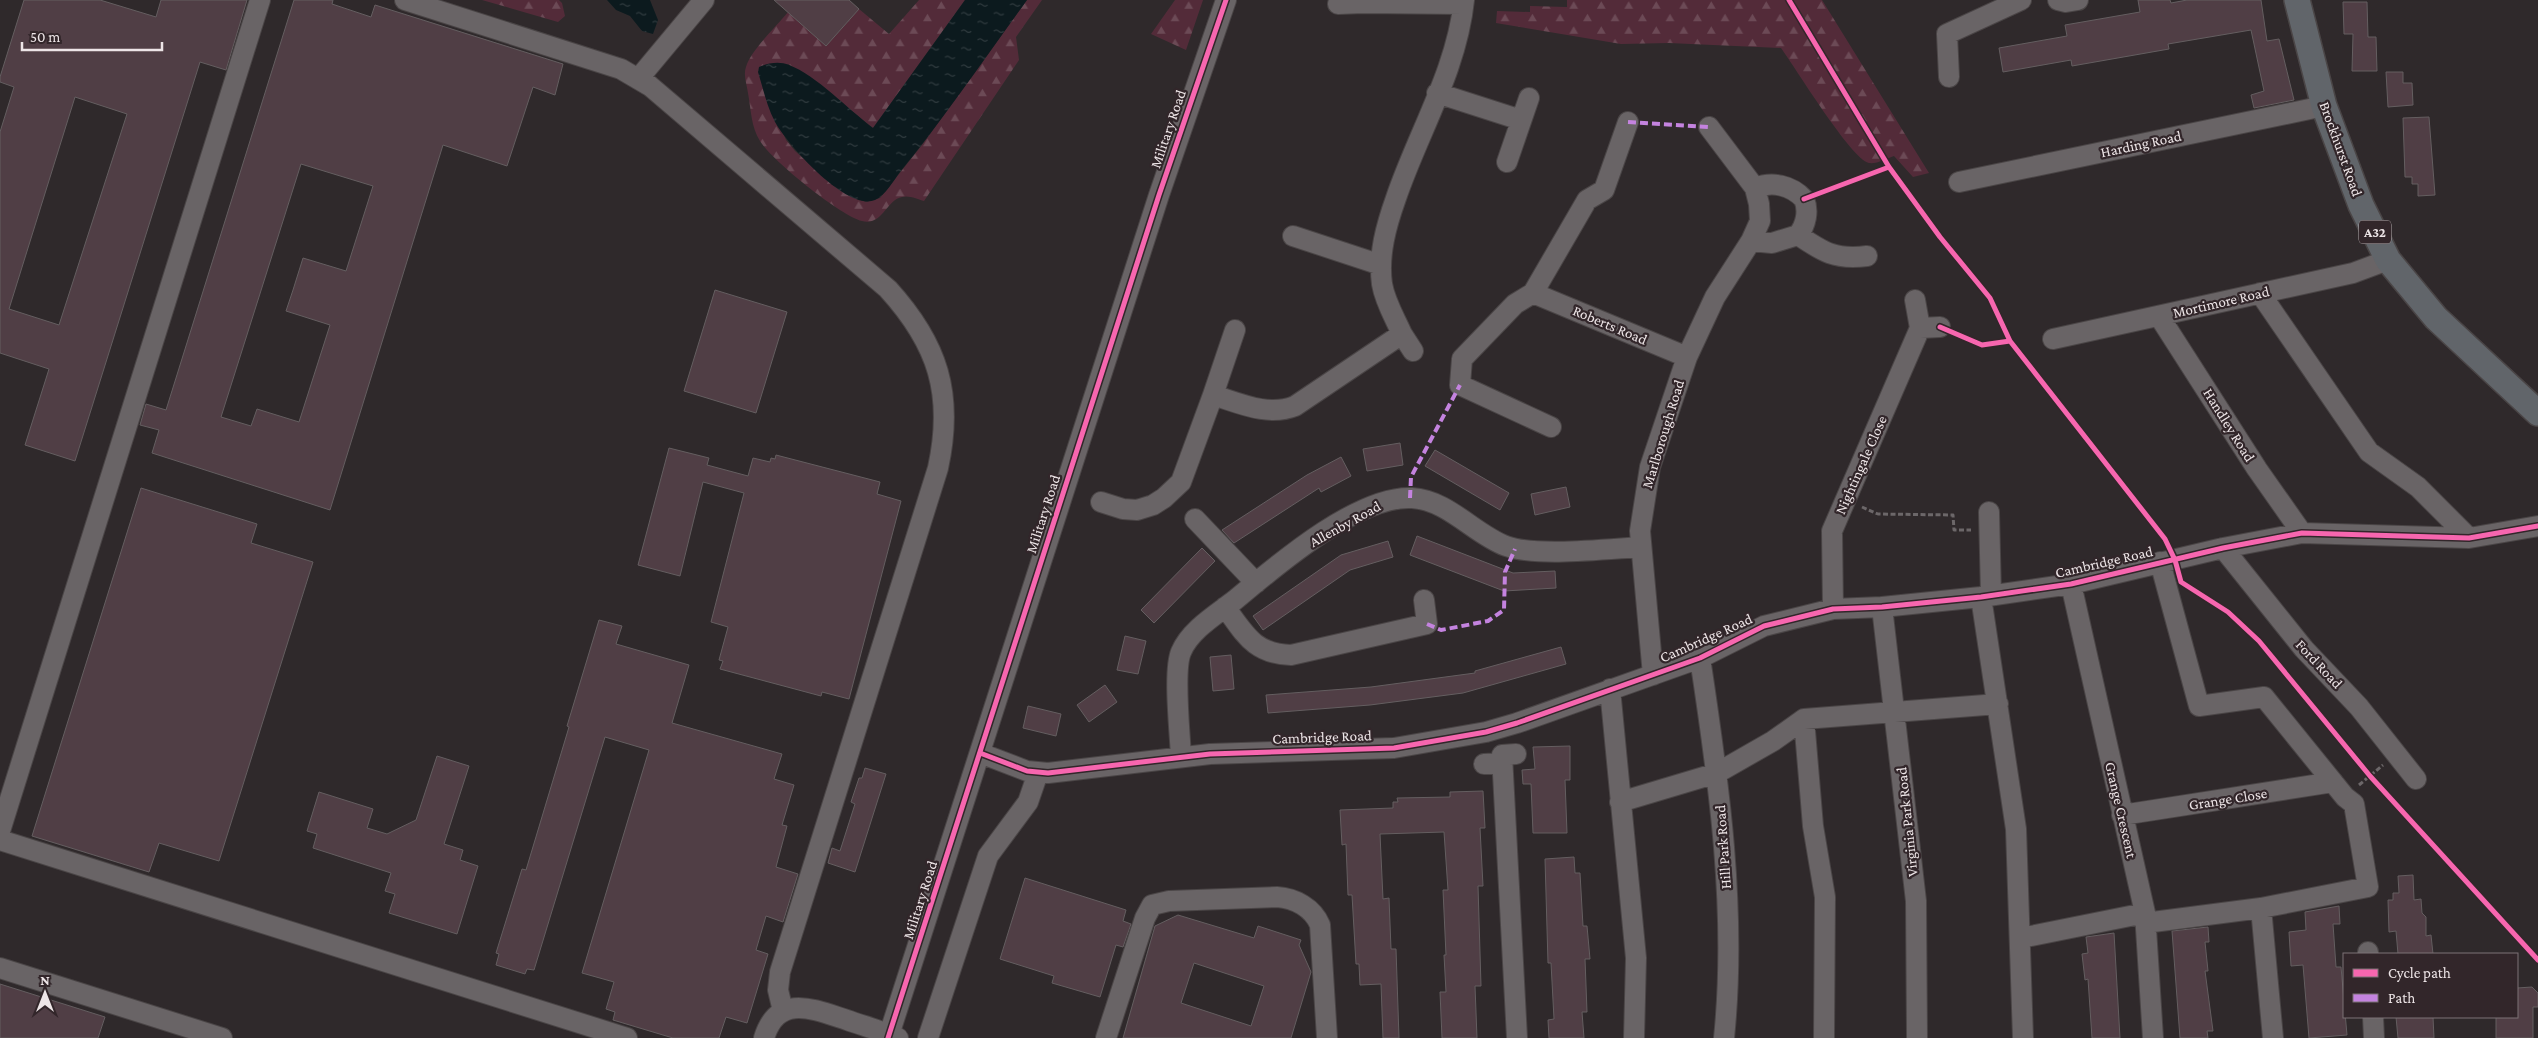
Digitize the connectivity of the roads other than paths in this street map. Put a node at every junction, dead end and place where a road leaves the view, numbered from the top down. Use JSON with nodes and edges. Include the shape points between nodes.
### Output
{"nodes":[{"id":1,"x":260,"y":0,"type":"edge"},
{"id":2,"x":405,"y":0,"type":"edge"},
{"id":3,"x":704,"y":0,"type":"edge"},
{"id":4,"x":1226,"y":0,"type":"edge"},
{"id":5,"x":2058,"y":0,"type":"edge"},
{"id":6,"x":2078,"y":0,"type":"edge"},
{"id":7,"x":2297,"y":0,"type":"edge"},
{"id":8,"x":1363,"y":2,"type":"edge"},
{"id":9,"x":1464,"y":2,"type":"edge"},
{"id":10,"x":2010,"y":2,"type":"edge"},
{"id":11,"x":1338,"y":4,"type":"dead end"},
{"id":12,"x":1949,"y":77,"type":"dead end"},
{"id":13,"x":639,"y":78,"type":"junction"},
{"id":14,"x":1437,"y":93,"type":"junction"},
{"id":15,"x":1529,"y":98,"type":"dead end"},
{"id":16,"x":2324,"y":106,"type":"junction"},
{"id":17,"x":1521,"y":120,"type":"junction"},
{"id":18,"x":1628,"y":122,"type":"dead end"},
{"id":19,"x":1709,"y":127,"type":"dead end"},
{"id":20,"x":1507,"y":162,"type":"dead end"},
{"id":21,"x":1958,"y":182,"type":"dead end"},
{"id":22,"x":1754,"y":188,"type":"junction"},
{"id":23,"x":1798,"y":235,"type":"junction"},
{"id":24,"x":1293,"y":236,"type":"dead end"},
{"id":25,"x":1751,"y":241,"type":"junction"},
{"id":26,"x":1867,"y":256,"type":"dead end"},
{"id":27,"x":2388,"y":260,"type":"junction"},
{"id":28,"x":1381,"y":264,"type":"junction"},
{"id":29,"x":1533,"y":292,"type":"junction"},
{"id":30,"x":2260,"y":292,"type":"junction"},
{"id":31,"x":1915,"y":300,"type":"dead end"},
{"id":32,"x":2159,"y":316,"type":"junction"},
{"id":33,"x":1940,"y":327,"type":"dead end"},
{"id":34,"x":1920,"y":328,"type":"junction"},
{"id":35,"x":1235,"y":330,"type":"dead end"},
{"id":36,"x":1402,"y":334,"type":"junction"},
{"id":37,"x":2053,"y":339,"type":"dead end"},
{"id":38,"x":1413,"y":351,"type":"dead end"},
{"id":39,"x":1687,"y":357,"type":"junction"},
{"id":40,"x":1212,"y":395,"type":"junction"},
{"id":41,"x":2538,"y":413,"type":"edge"},
{"id":42,"x":1551,"y":427,"type":"dead end"},
{"id":43,"x":1101,"y":502,"type":"dead end"},
{"id":44,"x":1195,"y":519,"type":"dead end"},
{"id":45,"x":1989,"y":521,"type":"road end"},
{"id":46,"x":2538,"y":526,"type":"edge"},
{"id":47,"x":2302,"y":533,"type":"junction"},
{"id":48,"x":2469,"y":538,"type":"junction"},
{"id":49,"x":1641,"y":548,"type":"junction"},
{"id":50,"x":2223,"y":548,"type":"junction"},
{"id":51,"x":2160,"y":562,"type":"junction"},
{"id":52,"x":1256,"y":583,"type":"junction"},
{"id":53,"x":2071,"y":584,"type":"junction"},
{"id":54,"x":1986,"y":596,"type":"junction"},
{"id":55,"x":1424,"y":600,"type":"dead end"},
{"id":56,"x":1225,"y":607,"type":"junction"},
{"id":57,"x":1882,"y":607,"type":"junction"},
{"id":58,"x":1833,"y":609,"type":"junction"},
{"id":59,"x":1700,"y":658,"type":"junction"},
{"id":60,"x":1653,"y":675,"type":"junction"},
{"id":61,"x":1610,"y":689,"type":"junction"},
{"id":62,"x":1998,"y":704,"type":"junction"},
{"id":63,"x":1894,"y":713,"type":"junction"},
{"id":64,"x":1804,"y":719,"type":"junction"},
{"id":65,"x":1501,"y":728,"type":"junction"},
{"id":66,"x":980,"y":753,"type":"junction"},
{"id":67,"x":1181,"y":757,"type":"junction"},
{"id":68,"x":1038,"y":773,"type":"junction"},
{"id":69,"x":1718,"y":773,"type":"junction"},
{"id":70,"x":2416,"y":779,"type":"dead end"},
{"id":71,"x":2339,"y":789,"type":"junction"},
{"id":72,"x":1620,"y":802,"type":"junction"},
{"id":73,"x":2122,"y":815,"type":"junction"},
{"id":74,"x":0,"y":830,"type":"edge"},
{"id":75,"x":0,"y":840,"type":"edge"},
{"id":76,"x":2262,"y":908,"type":"junction"},
{"id":77,"x":2145,"y":918,"type":"junction"},
{"id":78,"x":2021,"y":938,"type":"junction"},
{"id":79,"x":0,"y":968,"type":"edge"},
{"id":80,"x":782,"y":1011,"type":"junction"},
{"id":81,"x":2373,"y":1018,"type":"edge"},
{"id":82,"x":892,"y":1037,"type":"edge"},
{"id":83,"x":222,"y":1038,"type":"edge"},
{"id":84,"x":627,"y":1038,"type":"edge"},
{"id":85,"x":764,"y":1038,"type":"edge"},
{"id":86,"x":928,"y":1038,"type":"edge"},
{"id":87,"x":1106,"y":1038,"type":"edge"},
{"id":88,"x":1327,"y":1038,"type":"edge"},
{"id":89,"x":1517,"y":1038,"type":"edge"},
{"id":90,"x":1634,"y":1038,"type":"edge"},
{"id":91,"x":1724,"y":1038,"type":"edge"},
{"id":92,"x":1824,"y":1038,"type":"edge"},
{"id":93,"x":1917,"y":1038,"type":"edge"},
{"id":94,"x":2023,"y":1038,"type":"edge"},
{"id":95,"x":2153,"y":1038,"type":"edge"},
{"id":96,"x":2273,"y":1038,"type":"edge"},
{"id":97,"x":2374,"y":1038,"type":"edge"}],
"edges":[{"from":1,"to":74,"type":"street"},
{"from":2,"to":13,"type":"street","via":[[621,69]]},
{"from":3,"to":13,"type":"street"},
{"from":4,"to":66,"type":"street","name":"Military Road","via":[[1156,204]]},
{"from":5,"to":6,"type":"street"},
{"from":7,"to":16,"type":"main road","name":"Brockhurst Road","number":"A32"},
{"from":8,"to":9,"type":"street"},
{"from":8,"to":11,"type":"street"},
{"from":9,"to":14,"type":"street","via":[[1455,46]]},
{"from":10,"to":12,"type":"street","via":[[1948,34]]},
{"from":13,"to":80,"type":"street","via":[[896,298],[929,345],[942,388],[944,424],[938,468],[780,972],[778,990]]},
{"from":14,"to":17,"type":"street"},
{"from":14,"to":28,"type":"street","via":[[1387,224]]},
{"from":15,"to":17,"type":"street"},
{"from":16,"to":21,"type":"street","name":"Harding Road"},
{"from":16,"to":27,"type":"main road","name":"Brockhurst Road","number":"A32","via":[[2358,196]]},
{"from":17,"to":20,"type":"street"},
{"from":18,"to":29,"type":"street","via":[[1604,190],[1587,200]]},
{"from":19,"to":22,"type":"street","name":"Marlborough Road"},
{"from":22,"to":23,"type":"street","via":[[1774,184],[1793,190],[1804,198],[1806,221]]},
{"from":22,"to":25,"type":"street","name":"Marlborough Road","via":[[1760,212],[1758,227]]},
{"from":23,"to":25,"type":"street","via":[[1772,243]]},
{"from":23,"to":26,"type":"street","via":[[1835,256]]},
{"from":24,"to":28,"type":"street"},
{"from":25,"to":39,"type":"street","name":"Marlborough Road","via":[[1715,297]]},
{"from":27,"to":30,"type":"street","name":"Mortimore Road","via":[[2353,273]]},
{"from":27,"to":41,"type":"main road","name":"Brockhurst Road","number":"A32","via":[[2436,318]]},
{"from":28,"to":36,"type":"street","via":[[1387,300]]},
{"from":29,"to":39,"type":"street","name":"Roberts Road"},
{"from":29,"to":42,"type":"street","via":[[1515,304],[1462,358],[1460,385]]},
{"from":30,"to":32,"type":"street","name":"Mortimore Road"},
{"from":30,"to":48,"type":"street","via":[[2369,452],[2418,487]]},
{"from":31,"to":34,"type":"street"},
{"from":32,"to":37,"type":"street","name":"Mortimore Road"},
{"from":32,"to":47,"type":"street","name":"Handley Road"},
{"from":33,"to":34,"type":"street"},
{"from":34,"to":58,"type":"street","name":"Nightingale Close","via":[[1832,531]]},
{"from":35,"to":40,"type":"street"},
{"from":36,"to":38,"type":"street"},
{"from":36,"to":40,"type":"street","via":[[1295,406],[1282,411],[1256,408]]},
{"from":39,"to":49,"type":"street","name":"Marlborough Road","via":[[1650,466],[1641,518]]},
{"from":40,"to":43,"type":"street","via":[[1181,482],[1164,498],[1137,510]]},
{"from":44,"to":52,"type":"street"},
{"from":45,"to":54,"type":"street"},
{"from":46,"to":48,"type":"street","name":"Cambridge Road"},
{"from":47,"to":48,"type":"street","name":"Cambridge Road"},
{"from":47,"to":50,"type":"street","name":"Cambridge Road"},
{"from":49,"to":52,"type":"street","name":"Allenby Road","via":[[1515,549],[1429,501],[1400,498],[1374,506],[1326,532]]},
{"from":49,"to":60,"type":"street","name":"Marlborough Road"},
{"from":50,"to":51,"type":"street","name":"Cambridge Road"},
{"from":50,"to":70,"type":"street","name":"Ford Road","via":[[2304,649],[2359,706]]},
{"from":51,"to":53,"type":"street","name":"Cambridge Road"},
{"from":51,"to":71,"type":"street","via":[[2199,706],[2264,697]]},
{"from":52,"to":56,"type":"street","name":"Allenby Road"},
{"from":53,"to":54,"type":"street","name":"Cambridge Road"},
{"from":53,"to":73,"type":"street","name":"Grange Crescent"},
{"from":54,"to":57,"type":"street","name":"Cambridge Road"},
{"from":54,"to":62,"type":"street"},
{"from":55,"to":56,"type":"street","via":[[1426,624],[1291,655],[1274,654],[1260,648]]},
{"from":56,"to":67,"type":"street","name":"Allenby Road","via":[[1194,633],[1180,654]]},
{"from":57,"to":58,"type":"street","name":"Cambridge Road"},
{"from":57,"to":63,"type":"street","name":"Virginia Park Road"},
{"from":58,"to":59,"type":"street","name":"Cambridge Road","via":[[1764,626]]},
{"from":59,"to":60,"type":"street","name":"Cambridge Road"},
{"from":59,"to":69,"type":"street","name":"Hill Park Road"},
{"from":60,"to":61,"type":"street","name":"Cambridge Road"},
{"from":61,"to":65,"type":"street","name":"Cambridge Road"},
{"from":61,"to":72,"type":"street"},
{"from":62,"to":63,"type":"street"},
{"from":62,"to":78,"type":"street","via":[[2016,829]]},
{"from":63,"to":64,"type":"street"},
{"from":63,"to":93,"type":"street","name":"Virginia Park Road","via":[[1916,901]]},
{"from":64,"to":69,"type":"street"},
{"from":64,"to":92,"type":"street","via":[[1813,826],[1825,897]]},
{"from":65,"to":67,"type":"street","name":"Cambridge Road","via":[[1394,748]]},
{"from":65,"to":89,"type":"street"},
{"from":66,"to":68,"type":"street","name":"Cambridge Road"},
{"from":66,"to":82,"type":"street","name":"Military Road"},
{"from":67,"to":68,"type":"street","name":"Cambridge Road"},
{"from":68,"to":86,"type":"street","via":[[1028,802],[988,856]]},
{"from":69,"to":72,"type":"street"},
{"from":69,"to":91,"type":"street","name":"Hill Park Road","via":[[1726,867],[1729,992]]},
{"from":71,"to":73,"type":"street","name":"Grange Close"},
{"from":71,"to":76,"type":"street","via":[[2354,804],[2368,887]]},
{"from":72,"to":90,"type":"street","via":[[1636,958]]},
{"from":73,"to":77,"type":"street","name":"Grange Crescent"},
{"from":75,"to":84,"type":"street"},
{"from":76,"to":77,"type":"street"},
{"from":76,"to":96,"type":"street"},
{"from":77,"to":78,"type":"street"},
{"from":77,"to":95,"type":"street","name":"Grange Crescent"},
{"from":78,"to":94,"type":"street"},
{"from":79,"to":83,"type":"street"},
{"from":80,"to":82,"type":"street","via":[[811,1009]]},
{"from":80,"to":85,"type":"street","via":[[770,1022]]},
{"from":81,"to":97,"type":"street"},
{"from":87,"to":88,"type":"street","via":[[1152,905],[1169,901],[1277,897],[1295,900],[1318,920]]}]}
